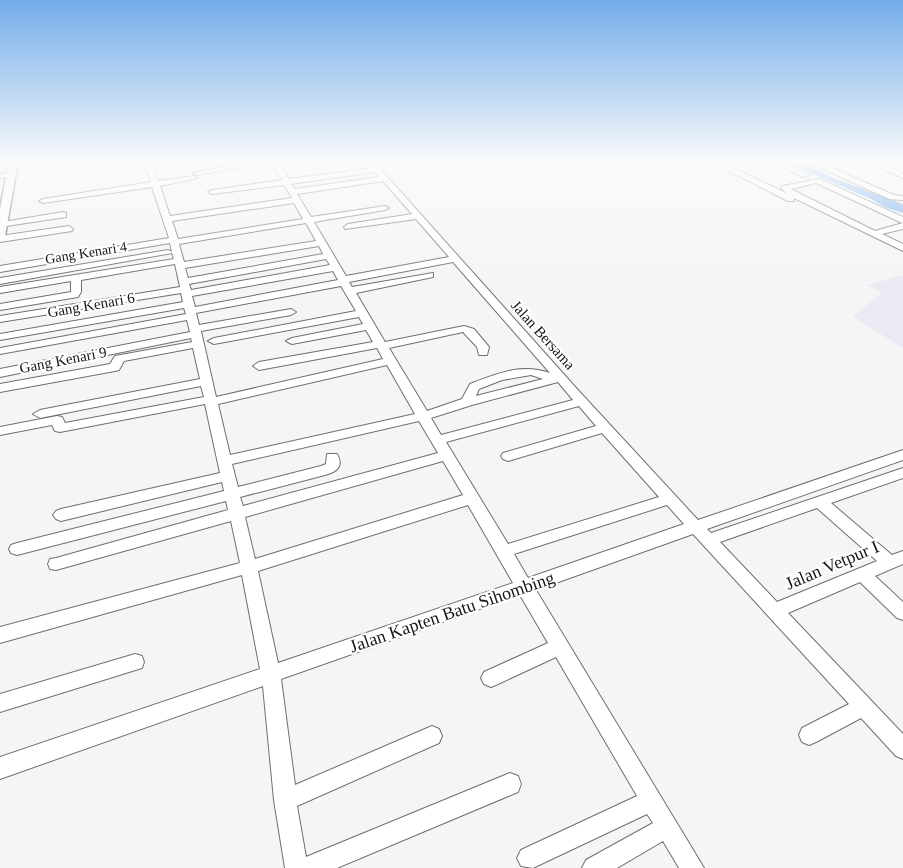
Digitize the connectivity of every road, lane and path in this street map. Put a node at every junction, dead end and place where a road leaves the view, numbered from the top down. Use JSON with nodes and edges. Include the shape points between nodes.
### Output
{"nodes":[{"id":1,"x":3,"y":203,"type":"edge"},
{"id":2,"x":161,"y":203,"type":"edge"},
{"id":3,"x":227,"y":203,"type":"edge"},
{"id":4,"x":272,"y":203,"type":"edge"},
{"id":5,"x":298,"y":203,"type":"edge"},
{"id":6,"x":316,"y":203,"type":"edge"},
{"id":7,"x":405,"y":203,"type":"edge"},
{"id":8,"x":797,"y":203,"type":"edge"},
{"id":9,"x":810,"y":203,"type":"edge"},
{"id":10,"x":864,"y":203,"type":"edge"},
{"id":11,"x":382,"y":212,"type":"dead end"},
{"id":12,"x":63,"y":215,"type":"dead end"},
{"id":13,"x":417,"y":216,"type":"junction"},
{"id":14,"x":166,"y":219,"type":"junction"},
{"id":15,"x":903,"y":220,"type":"edge"},
{"id":16,"x":348,"y":227,"type":"dead end"},
{"id":17,"x":903,"y":227,"type":"edge"},
{"id":18,"x":1,"y":228,"type":"edge"},
{"id":19,"x":69,"y":229,"type":"dead end"},
{"id":20,"x":874,"y":234,"type":"junction"},
{"id":21,"x":903,"y":248,"type":"edge"},
{"id":22,"x":903,"y":255,"type":"edge"},
{"id":23,"x":258,"y":258,"type":"dead end"},
{"id":24,"x":453,"y":259,"type":"junction"},
{"id":25,"x":0,"y":269,"type":"edge"},
{"id":26,"x":337,"y":269,"type":"junction"},
{"id":27,"x":430,"y":275,"type":"dead end"},
{"id":28,"x":76,"y":278,"type":"junction"},
{"id":29,"x":0,"y":280,"type":"edge"},
{"id":30,"x":0,"y":290,"type":"edge"},
{"id":31,"x":186,"y":290,"type":"junction"},
{"id":32,"x":0,"y":307,"type":"edge"},
{"id":33,"x":254,"y":307,"type":"dead end"},
{"id":34,"x":291,"y":312,"type":"dead end"},
{"id":35,"x":0,"y":319,"type":"edge"},
{"id":36,"x":366,"y":319,"type":"junction"},
{"id":37,"x":0,"y":337,"type":"edge"},
{"id":38,"x":292,"y":341,"type":"dead end"},
{"id":39,"x":381,"y":345,"type":"junction"},
{"id":40,"x":0,"y":351,"type":"edge"},
{"id":41,"x":483,"y":352,"type":"dead end"},
{"id":42,"x":391,"y":361,"type":"junction"},
{"id":43,"x":259,"y":366,"type":"dead end"},
{"id":44,"x":0,"y":373,"type":"edge"},
{"id":45,"x":559,"y":379,"type":"junction"},
{"id":46,"x":207,"y":381,"type":"junction"},
{"id":47,"x":0,"y":388,"type":"edge"},
{"id":48,"x":211,"y":401,"type":"junction"},
{"id":49,"x":583,"y":401,"type":"junction"},
{"id":50,"x":424,"y":416,"type":"junction"},
{"id":51,"x":0,"y":422,"type":"edge"},
{"id":52,"x":606,"y":428,"type":"junction"},
{"id":53,"x":0,"y":431,"type":"edge"},
{"id":54,"x":438,"y":440,"type":"junction"},
{"id":55,"x":447,"y":455,"type":"junction"},
{"id":56,"x":508,"y":456,"type":"dead end"},
{"id":57,"x":332,"y":457,"type":"dead end"},
{"id":58,"x":902,"y":462,"type":"edge"},
{"id":59,"x":227,"y":469,"type":"junction"},
{"id":60,"x":233,"y":495,"type":"junction"},
{"id":61,"x":472,"y":498,"type":"junction"},
{"id":62,"x":670,"y":498,"type":"junction"},
{"id":63,"x":820,"y":502,"type":"junction"},
{"id":64,"x":237,"y":514,"type":"junction"},
{"id":65,"x":60,"y":515,"type":"dead end"},
{"id":66,"x":702,"y":534,"type":"junction"},
{"id":67,"x":17,"y":549,"type":"dead end"},
{"id":68,"x":504,"y":550,"type":"junction"},
{"id":69,"x":896,"y":560,"type":"edge"},
{"id":70,"x":56,"y":564,"type":"dead end"},
{"id":71,"x":249,"y":567,"type":"junction"},
{"id":72,"x":861,"y":573,"type":"junction"},
{"id":73,"x":525,"y":586,"type":"junction"},
{"id":74,"x":776,"y":610,"type":"junction"},
{"id":75,"x":903,"y":613,"type":"edge"},
{"id":76,"x":0,"y":635,"type":"edge"},
{"id":77,"x":561,"y":646,"type":"junction"},
{"id":78,"x":135,"y":662,"type":"dead end"},
{"id":79,"x":271,"y":675,"type":"junction"},
{"id":80,"x":491,"y":678,"type":"dead end"},
{"id":81,"x":0,"y":704,"type":"edge"},
{"id":82,"x":864,"y":706,"type":"junction"},
{"id":83,"x":809,"y":735,"type":"dead end"},
{"id":84,"x":432,"y":736,"type":"dead end"},
{"id":85,"x":903,"y":749,"type":"edge"},
{"id":86,"x":0,"y":768,"type":"edge"},
{"id":87,"x":510,"y":784,"type":"dead end"},
{"id":88,"x":652,"y":800,"type":"junction"},
{"id":89,"x":285,"y":801,"type":"junction"},
{"id":90,"x":667,"y":827,"type":"junction"},
{"id":91,"x":529,"y":858,"type":"dead end"},
{"id":92,"x":297,"y":868,"type":"edge"},
{"id":93,"x":309,"y":868,"type":"edge"},
{"id":94,"x":594,"y":868,"type":"edge"},
{"id":95,"x":692,"y":868,"type":"edge"}],
"edges":[{"from":1,"to":18,"type":"main road"},
{"from":2,"to":14,"type":"street"},
{"from":3,"to":14,"type":"street"},
{"from":4,"to":31,"type":"street"},
{"from":5,"to":26,"type":"street"},
{"from":6,"to":11,"type":"street","via":[[351,221]]},
{"from":7,"to":13,"type":"street","name":"Jalan Bersama"},
{"from":8,"to":22,"type":"street"},
{"from":9,"to":20,"type":"street"},
{"from":10,"to":15,"type":"street"},
{"from":12,"to":18,"type":"street"},
{"from":13,"to":16,"type":"street"},
{"from":13,"to":24,"type":"street","name":"Jalan Bersama"},
{"from":14,"to":31,"type":"street"},
{"from":17,"to":20,"type":"street"},
{"from":18,"to":19,"type":"street"},
{"from":20,"to":21,"type":"street"},
{"from":23,"to":26,"type":"street"},
{"from":24,"to":26,"type":"street"},
{"from":24,"to":45,"type":"street","name":"Jalan Bersama"},
{"from":25,"to":31,"type":"street"},
{"from":26,"to":27,"type":"street"},
{"from":26,"to":31,"type":"street"},
{"from":26,"to":31,"type":"street"},
{"from":26,"to":31,"type":"street"},
{"from":26,"to":33,"type":"street"},
{"from":26,"to":36,"type":"street"},
{"from":28,"to":30,"type":"street"},
{"from":28,"to":31,"type":"street"},
{"from":28,"to":32,"type":"street","via":[[74,295]]},
{"from":29,"to":31,"type":"street","name":"Gang Kenari 4"},
{"from":31,"to":34,"type":"street"},
{"from":31,"to":35,"type":"street"},
{"from":31,"to":36,"type":"street"},
{"from":31,"to":37,"type":"street","name":"Gang Kenari 6"},
{"from":31,"to":40,"type":"street"},
{"from":31,"to":44,"type":"street"},
{"from":31,"to":46,"type":"street"},
{"from":31,"to":47,"type":"street","name":"Gang Kenari 9","via":[[119,358],[115,367]]},
{"from":36,"to":38,"type":"street"},
{"from":36,"to":39,"type":"street"},
{"from":39,"to":41,"type":"street","via":[[464,328],[470,330]]},
{"from":39,"to":42,"type":"street"},
{"from":39,"to":43,"type":"street"},
{"from":42,"to":48,"type":"street"},
{"from":42,"to":50,"type":"street"},
{"from":45,"to":49,"type":"street","name":"Jalan Bersama"},
{"from":45,"to":50,"type":"street"},
{"from":46,"to":48,"type":"street"},
{"from":46,"to":51,"type":"street"},
{"from":48,"to":53,"type":"street","via":[[60,429],[57,420]]},
{"from":48,"to":59,"type":"street"},
{"from":49,"to":52,"type":"street","name":"Jalan Bersama"},
{"from":49,"to":54,"type":"street"},
{"from":50,"to":54,"type":"street"},
{"from":50,"to":59,"type":"street"},
{"from":52,"to":56,"type":"street"},
{"from":52,"to":62,"type":"street","name":"Jalan Bersama"},
{"from":54,"to":55,"type":"street"},
{"from":55,"to":61,"type":"street"},
{"from":55,"to":64,"type":"street"},
{"from":57,"to":60,"type":"street","via":[[333,466],[325,471]]},
{"from":58,"to":63,"type":"street"},
{"from":58,"to":66,"type":"street","name":"Jalan Kapten Batu Sihombing"},
{"from":59,"to":60,"type":"street"},
{"from":59,"to":65,"type":"street"},
{"from":60,"to":64,"type":"street"},
{"from":60,"to":67,"type":"street"},
{"from":61,"to":68,"type":"street"},
{"from":61,"to":71,"type":"street"},
{"from":62,"to":66,"type":"street","name":"Jalan Bersama"},
{"from":62,"to":68,"type":"street"},
{"from":63,"to":66,"type":"street"},
{"from":63,"to":69,"type":"street"},
{"from":64,"to":70,"type":"street"},
{"from":64,"to":71,"type":"street"},
{"from":66,"to":73,"type":"street","name":"Jalan Kapten Batu Sihombing"},
{"from":66,"to":74,"type":"street","name":"Jalan Bersama"},
{"from":68,"to":73,"type":"street"},
{"from":69,"to":72,"type":"street","name":"Jalan Vetpur I"},
{"from":71,"to":76,"type":"street"},
{"from":71,"to":79,"type":"street"},
{"from":72,"to":74,"type":"street","name":"Jalan Vetpur I"},
{"from":72,"to":75,"type":"street"},
{"from":73,"to":77,"type":"street"},
{"from":73,"to":79,"type":"street","name":"Jalan Kapten Batu Sihombing"},
{"from":74,"to":82,"type":"street","name":"Jalan Bersama"},
{"from":77,"to":80,"type":"street"},
{"from":77,"to":88,"type":"street"},
{"from":78,"to":81,"type":"street"},
{"from":79,"to":86,"type":"street","name":"Jalan Kapten Batu Sihombing"},
{"from":79,"to":89,"type":"street"},
{"from":82,"to":83,"type":"street"},
{"from":82,"to":85,"type":"street","name":"Jalan Bersama"},
{"from":84,"to":89,"type":"street"},
{"from":87,"to":93,"type":"street"},
{"from":88,"to":90,"type":"street"},
{"from":88,"to":91,"type":"street"},
{"from":89,"to":92,"type":"street"},
{"from":90,"to":94,"type":"street"},
{"from":90,"to":95,"type":"street"}]}
